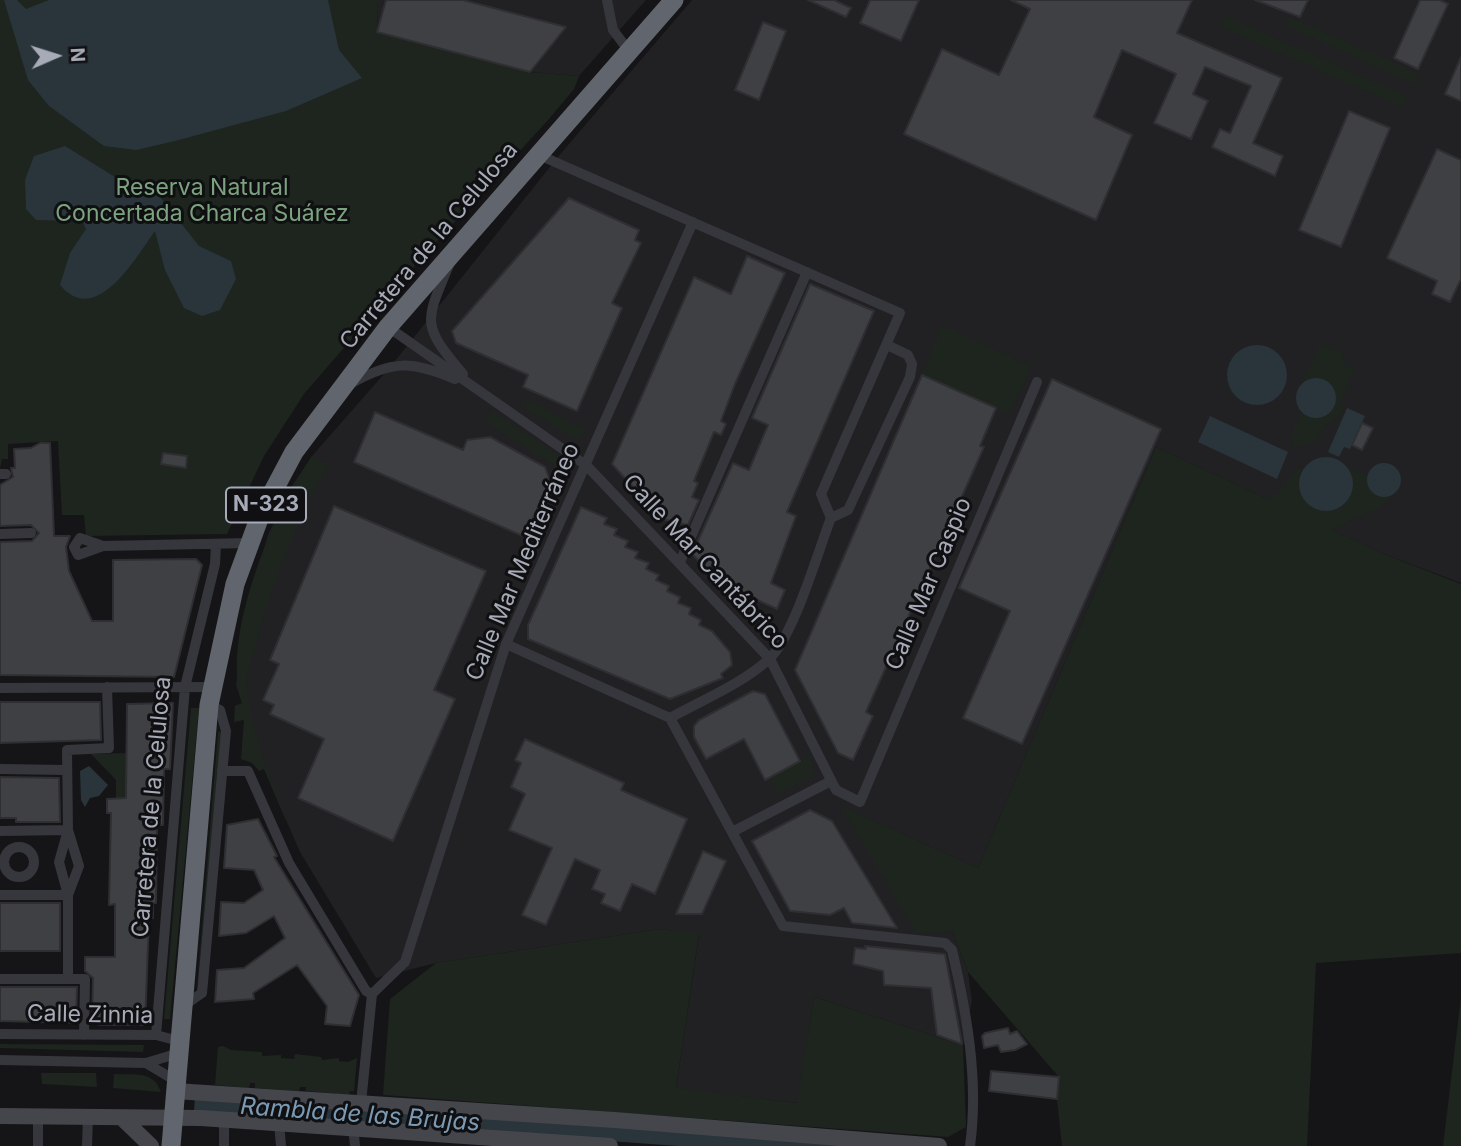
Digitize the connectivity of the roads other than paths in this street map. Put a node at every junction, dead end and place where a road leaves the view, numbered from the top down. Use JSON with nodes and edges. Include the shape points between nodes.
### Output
{"nodes":[{"id":1,"x":607,"y":0,"type":"edge"},
{"id":2,"x":674,"y":0,"type":"edge"},
{"id":3,"x":629,"y":51,"type":"junction"},
{"id":4,"x":539,"y":155,"type":"junction"},
{"id":5,"x":693,"y":222,"type":"junction"},
{"id":6,"x":455,"y":251,"type":"junction"},
{"id":7,"x":807,"y":272,"type":"junction"},
{"id":8,"x":388,"y":327,"type":"junction"},
{"id":9,"x":887,"y":345,"type":"junction"},
{"id":10,"x":1037,"y":382,"type":"dead end"},
{"id":11,"x":474,"y":387,"type":"junction"},
{"id":12,"x":343,"y":388,"type":"junction"},
{"id":13,"x":587,"y":466,"type":"junction"},
{"id":14,"x":831,"y":518,"type":"junction"},
{"id":15,"x":31,"y":533,"type":"dead end"},
{"id":16,"x":0,"y":534,"type":"edge"},
{"id":17,"x":250,"y":543,"type":"junction"},
{"id":18,"x":216,"y":544,"type":"junction"},
{"id":19,"x":103,"y":546,"type":"dead end"},
{"id":20,"x":680,"y":562,"type":"junction"},
{"id":21,"x":506,"y":644,"type":"junction"},
{"id":22,"x":770,"y":659,"type":"junction"},
{"id":23,"x":107,"y":687,"type":"junction"},
{"id":24,"x":185,"y":687,"type":"junction"},
{"id":25,"x":0,"y":688,"type":"edge"},
{"id":26,"x":211,"y":696,"type":"junction"},
{"id":27,"x":670,"y":718,"type":"junction"},
{"id":28,"x":0,"y":769,"type":"edge"},
{"id":29,"x":67,"y":770,"type":"junction"},
{"id":30,"x":222,"y":771,"type":"junction"},
{"id":31,"x":831,"y":781,"type":"junction"},
{"id":32,"x":860,"y":802,"type":"joint"},
{"id":33,"x":68,"y":830,"type":"junction"},
{"id":34,"x":0,"y":831,"type":"edge"},
{"id":35,"x":19,"y":831,"type":"junction"},
{"id":36,"x":732,"y":832,"type":"junction"},
{"id":37,"x":20,"y":847,"type":"junction"},
{"id":38,"x":2,"y":862,"type":"edge"},
{"id":39,"x":59,"y":862,"type":"junction"},
{"id":40,"x":35,"y":863,"type":"junction"},
{"id":41,"x":19,"y":878,"type":"junction"},
{"id":42,"x":0,"y":895,"type":"edge"},
{"id":43,"x":20,"y":895,"type":"junction"},
{"id":44,"x":68,"y":895,"type":"junction"},
{"id":45,"x":0,"y":979,"type":"edge"},
{"id":46,"x":68,"y":979,"type":"junction"},
{"id":47,"x":372,"y":994,"type":"junction"},
{"id":48,"x":183,"y":1007,"type":"junction"},
{"id":49,"x":0,"y":1034,"type":"edge"},
{"id":50,"x":85,"y":1035,"type":"junction"},
{"id":51,"x":156,"y":1035,"type":"junction"},
{"id":52,"x":179,"y":1047,"type":"junction"},
{"id":53,"x":0,"y":1060,"type":"edge"},
{"id":54,"x":146,"y":1063,"type":"junction"},
{"id":55,"x":176,"y":1086,"type":"junction"},
{"id":56,"x":361,"y":1103,"type":"junction"},
{"id":57,"x":0,"y":1116,"type":"edge"},
{"id":58,"x":38,"y":1116,"type":"junction"},
{"id":59,"x":88,"y":1117,"type":"junction"},
{"id":60,"x":122,"y":1118,"type":"junction"},
{"id":61,"x":173,"y":1118,"type":"junction"},
{"id":62,"x":224,"y":1120,"type":"junction"},
{"id":63,"x":279,"y":1123,"type":"junction"},
{"id":64,"x":353,"y":1126,"type":"junction"},
{"id":65,"x":466,"y":1141,"type":"edge"},
{"id":66,"x":38,"y":1146,"type":"edge"},
{"id":67,"x":88,"y":1146,"type":"edge"},
{"id":68,"x":151,"y":1146,"type":"edge"},
{"id":69,"x":171,"y":1146,"type":"edge"},
{"id":70,"x":224,"y":1146,"type":"edge"},
{"id":71,"x":281,"y":1146,"type":"edge"},
{"id":72,"x":355,"y":1146,"type":"edge"},
{"id":73,"x":610,"y":1146,"type":"edge"},
{"id":74,"x":939,"y":1146,"type":"edge"},
{"id":75,"x":970,"y":1146,"type":"edge"}],
"edges":[{"from":1,"to":3,"type":"street","via":[[613,30]]},
{"from":2,"to":3,"type":"highway","name":"Carretera de la Celulosa","number":"N-323"},
{"from":3,"to":4,"type":"highway","name":"Carretera de la Celulosa","number":"N-323"},
{"from":4,"to":5,"type":"street"},
{"from":4,"to":6,"type":"highway","name":"Carretera de la Celulosa","number":"N-323"},
{"from":5,"to":7,"type":"street"},
{"from":5,"to":13,"type":"street","name":"Calle Mar Mediterráneo"},
{"from":6,"to":8,"type":"highway","name":"Carretera de la Celulosa","number":"N-323"},
{"from":6,"to":11,"type":"street","name":"Calle Mar Cantábrico","via":[[429,319],[435,341]]},
{"from":7,"to":9,"type":"street","via":[[900,313]]},
{"from":7,"to":20,"type":"street"},
{"from":8,"to":11,"type":"street","name":"Calle Mar Cantábrico"},
{"from":8,"to":12,"type":"highway","name":"Carretera de la Celulosa","number":"N-323"},
{"from":9,"to":14,"type":"street","via":[[821,494]]},
{"from":9,"to":14,"type":"street","via":[[908,355],[910,377],[848,510]]},
{"from":10,"to":32,"type":"street","name":"Calle Mar Caspio"},
{"from":11,"to":12,"type":"street","name":"Calle Mar Cantábrico","via":[[406,364],[378,369]]},
{"from":11,"to":13,"type":"street","name":"Calle Mar Cantábrico"},
{"from":12,"to":17,"type":"highway","name":"Carretera de la Celulosa","number":"N-323","via":[[294,452]]},
{"from":13,"to":20,"type":"street","name":"Calle Mar Cantábrico"},
{"from":13,"to":21,"type":"street","name":"Calle Mar Mediterráneo"},
{"from":14,"to":22,"type":"street","via":[[787,631]]},
{"from":15,"to":16,"type":"street"},
{"from":17,"to":18,"type":"street"},
{"from":17,"to":26,"type":"highway","name":"Carretera de la Celulosa","number":"N-323","via":[[235,584]]},
{"from":18,"to":19,"type":"street"},
{"from":18,"to":24,"type":"street","name":"Carretera de la Celulosa"},
{"from":20,"to":22,"type":"street","name":"Calle Mar Cantábrico"},
{"from":21,"to":27,"type":"street"},
{"from":21,"to":47,"type":"street","name":"Calle Mar Mediterráneo","via":[[405,962]]},
{"from":22,"to":27,"type":"street"},
{"from":22,"to":31,"type":"street","name":"Calle Mar Cantábrico"},
{"from":23,"to":24,"type":"street"},
{"from":23,"to":25,"type":"street"},
{"from":23,"to":29,"type":"street","via":[[109,748],[67,750]]},
{"from":24,"to":26,"type":"street"},
{"from":24,"to":51,"type":"street","name":"Carretera de la Celulosa"},
{"from":26,"to":30,"type":"street","via":[[226,731]]},
{"from":26,"to":48,"type":"highway","name":"Carretera de la Celulosa","number":"N-323"},
{"from":27,"to":36,"type":"street"},
{"from":28,"to":29,"type":"street"},
{"from":29,"to":33,"type":"street"},
{"from":30,"to":47,"type":"street","via":[[248,771],[289,863]]},
{"from":30,"to":48,"type":"street","via":[[202,993]]},
{"from":31,"to":32,"type":"street","name":"Calle Mar Cantábrico","via":[[836,790]]},
{"from":31,"to":36,"type":"street"},
{"from":33,"to":35,"type":"street"},
{"from":33,"to":39,"type":"street"},
{"from":33,"to":44,"type":"street","via":[[79,866]]},
{"from":34,"to":35,"type":"street"},
{"from":35,"to":37,"type":"street"},
{"from":36,"to":75,"type":"street","via":[[783,926],[945,943],[952,950],[973,1085]]},
{"from":37,"to":38,"type":"street"},
{"from":37,"to":40,"type":"street","via":[[29,850]]},
{"from":38,"to":41,"type":"street","via":[[10,875]]},
{"from":39,"to":40,"type":"street"},
{"from":39,"to":44,"type":"street"},
{"from":40,"to":41,"type":"street","via":[[28,875]]},
{"from":41,"to":43,"type":"street"},
{"from":42,"to":43,"type":"street"},
{"from":43,"to":44,"type":"street"},
{"from":44,"to":46,"type":"street"},
{"from":45,"to":46,"type":"street"},
{"from":46,"to":50,"type":"street","via":[[85,979]]},
{"from":47,"to":56,"type":"street"},
{"from":48,"to":52,"type":"highway","name":"Carretera de la Celulosa","number":"N-323"},
{"from":49,"to":50,"type":"street","name":"Calle Zinnia"},
{"from":50,"to":51,"type":"street","name":"Calle Zinnia"},
{"from":51,"to":52,"type":"street","name":"Calle Zinnia"},
{"from":52,"to":54,"type":"street","name":"Calle Zinnia"},
{"from":52,"to":55,"type":"highway","name":"Carretera de la Celulosa","number":"N-323"},
{"from":53,"to":54,"type":"street","name":"Calle Zinnia"},
{"from":54,"to":55,"type":"street","name":"Calle Zinnia"},
{"from":55,"to":56,"type":"street"},
{"from":55,"to":61,"type":"highway","name":"Carretera de la Celulosa","number":"N-323"},
{"from":56,"to":74,"type":"street"},
{"from":57,"to":58,"type":"street"},
{"from":58,"to":59,"type":"street"},
{"from":58,"to":66,"type":"street"},
{"from":59,"to":60,"type":"street"},
{"from":59,"to":67,"type":"street"},
{"from":60,"to":61,"type":"street"},
{"from":60,"to":68,"type":"street"},
{"from":61,"to":62,"type":"street"},
{"from":61,"to":69,"type":"highway","name":"Carretera de la Celulosa","number":"N-323"},
{"from":62,"to":63,"type":"street"},
{"from":62,"to":70,"type":"street"},
{"from":63,"to":64,"type":"street"},
{"from":63,"to":71,"type":"street"},
{"from":64,"to":65,"type":"street"},
{"from":64,"to":72,"type":"street"},
{"from":65,"to":73,"type":"street"}]}
